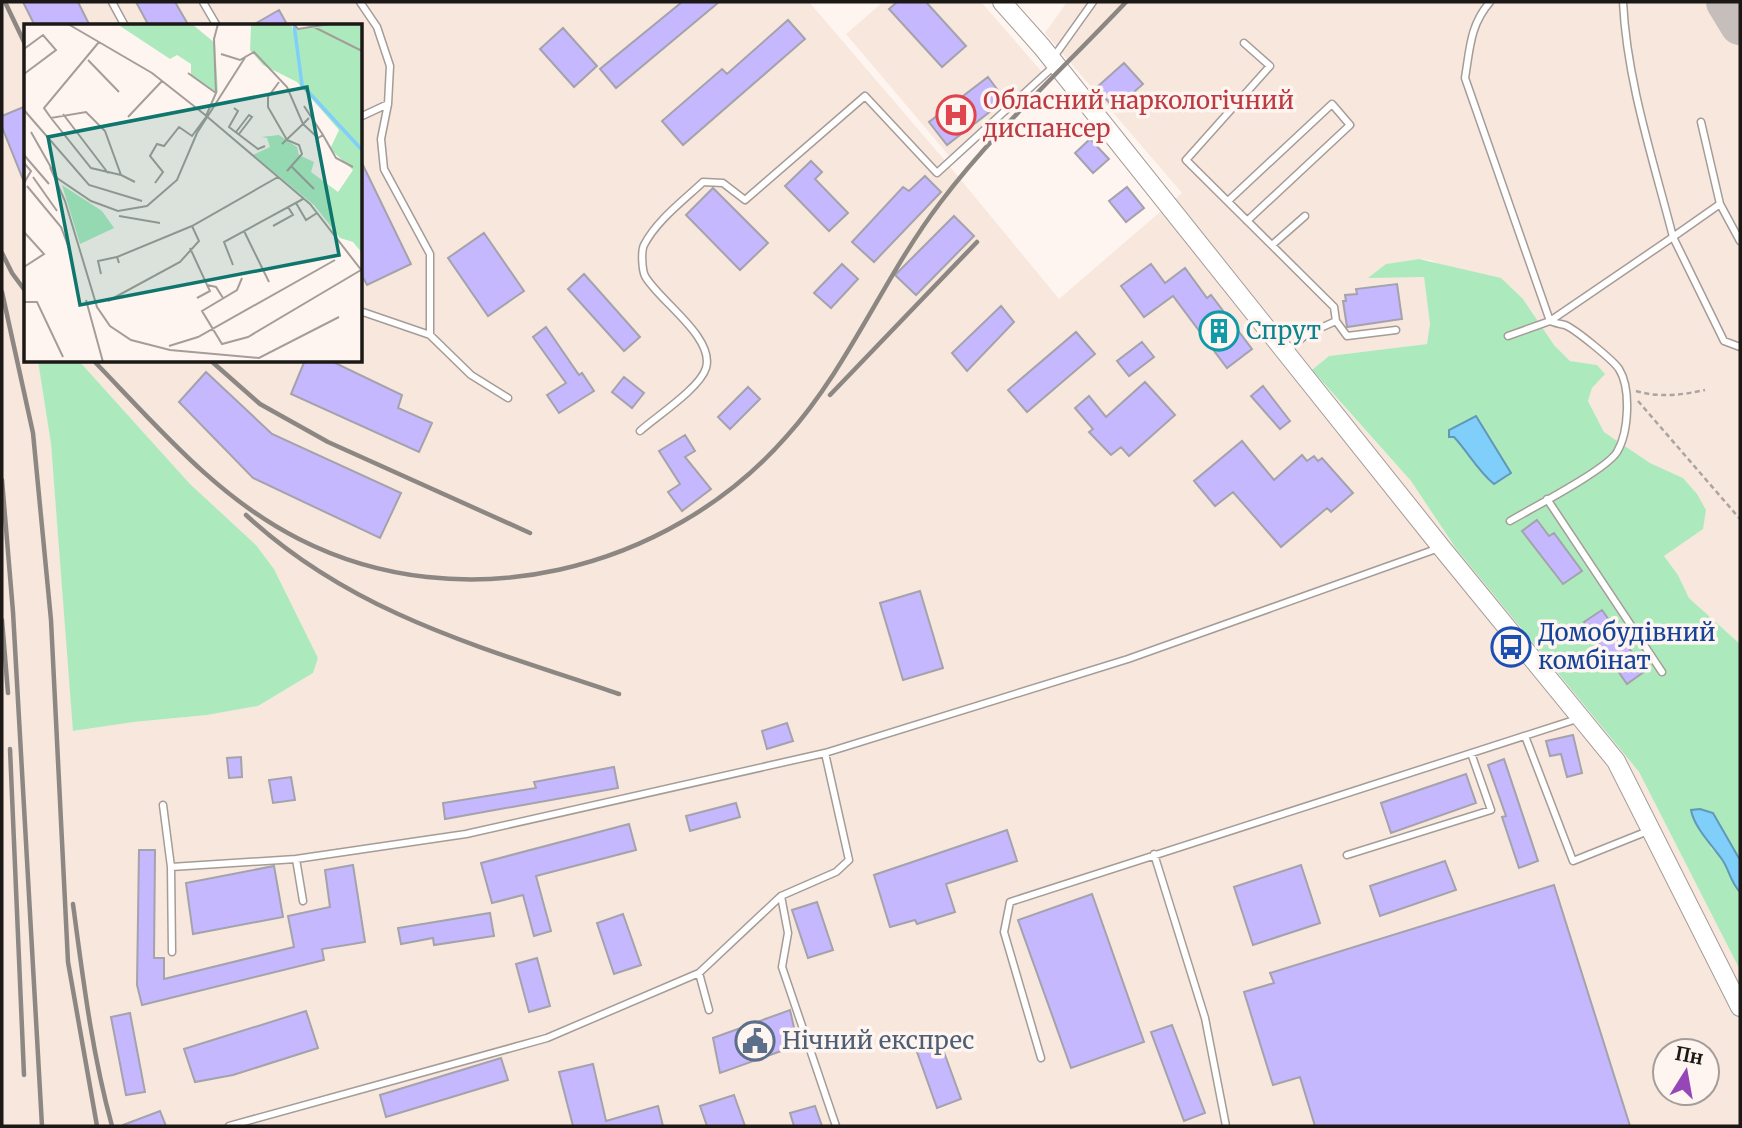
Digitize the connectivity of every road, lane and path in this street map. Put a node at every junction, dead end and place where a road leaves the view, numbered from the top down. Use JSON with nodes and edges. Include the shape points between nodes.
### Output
{"nodes":[{"id":1,"x":112,"y":2,"type":"edge"},
{"id":2,"x":204,"y":2,"type":"edge"},
{"id":3,"x":360,"y":2,"type":"edge"},
{"id":4,"x":1002,"y":2,"type":"edge"},
{"id":5,"x":1093,"y":2,"type":"edge"},
{"id":6,"x":1490,"y":2,"type":"edge"},
{"id":7,"x":1623,"y":2,"type":"edge"},
{"id":8,"x":124,"y":24,"type":"edge"},
{"id":9,"x":216,"y":24,"type":"edge"},
{"id":10,"x":1244,"y":43,"type":"dead end"},
{"id":11,"x":1054,"y":62,"type":"junction"},
{"id":12,"x":388,"y":104,"type":"junction"},
{"id":13,"x":362,"y":116,"type":"edge"},
{"id":14,"x":1701,"y":122,"type":"dead end"},
{"id":15,"x":1228,"y":201,"type":"junction"},
{"id":16,"x":1720,"y":204,"type":"junction"},
{"id":17,"x":1305,"y":216,"type":"dead end"},
{"id":18,"x":1247,"y":220,"type":"junction"},
{"id":19,"x":1673,"y":237,"type":"junction"},
{"id":20,"x":1740,"y":241,"type":"edge"},
{"id":21,"x":1272,"y":245,"type":"junction"},
{"id":22,"x":362,"y":312,"type":"edge"},
{"id":23,"x":1336,"y":321,"type":"junction"},
{"id":24,"x":1550,"y":321,"type":"junction"},
{"id":25,"x":1396,"y":330,"type":"dead end"},
{"id":26,"x":430,"y":335,"type":"junction"},
{"id":27,"x":1508,"y":335,"type":"dead end"},
{"id":28,"x":1740,"y":347,"type":"edge"},
{"id":29,"x":1285,"y":352,"type":"junction"},
{"id":30,"x":1626,"y":388,"type":"junction"},
{"id":31,"x":1705,"y":390,"type":"dead end"},
{"id":32,"x":508,"y":398,"type":"dead end"},
{"id":33,"x":640,"y":430,"type":"dead end"},
{"id":34,"x":1547,"y":499,"type":"junction"},
{"id":35,"x":1740,"y":519,"type":"edge"},
{"id":36,"x":1510,"y":521,"type":"dead end"},
{"id":37,"x":1441,"y":547,"type":"junction"},
{"id":38,"x":1662,"y":672,"type":"dead end"},
{"id":39,"x":1580,"y":718,"type":"junction"},
{"id":40,"x":1525,"y":736,"type":"junction"},
{"id":41,"x":825,"y":753,"type":"junction"},
{"id":42,"x":1471,"y":753,"type":"junction"},
{"id":43,"x":163,"y":804,"type":"dead end"},
{"id":44,"x":1650,"y":831,"type":"junction"},
{"id":45,"x":1154,"y":854,"type":"junction"},
{"id":46,"x":1348,"y":855,"type":"dead end"},
{"id":47,"x":296,"y":859,"type":"junction"},
{"id":48,"x":171,"y":867,"type":"junction"},
{"id":49,"x":781,"y":896,"type":"junction"},
{"id":50,"x":303,"y":901,"type":"dead end"},
{"id":51,"x":172,"y":953,"type":"dead end"},
{"id":52,"x":699,"y":973,"type":"junction"},
{"id":53,"x":1740,"y":1007,"type":"edge"},
{"id":54,"x":709,"y":1010,"type":"dead end"},
{"id":55,"x":1041,"y":1058,"type":"dead end"},
{"id":56,"x":229,"y":1126,"type":"edge"},
{"id":57,"x":836,"y":1126,"type":"edge"},
{"id":58,"x":1226,"y":1126,"type":"edge"}],
"edges":[{"from":1,"to":8,"type":"lane"},
{"from":2,"to":9,"type":"lane"},
{"from":3,"to":12,"type":"lane","via":[[377,27],[390,66]]},
{"from":4,"to":11,"type":"street"},
{"from":5,"to":11,"type":"lane"},
{"from":6,"to":24,"type":"lane","via":[[1478,16],[1465,78]]},
{"from":7,"to":19,"type":"lane","via":[[1630,65]]},
{"from":10,"to":15,"type":"lane","via":[[1270,66],[1186,160]]},
{"from":11,"to":29,"type":"street"},
{"from":11,"to":33,"type":"lane","via":[[937,173],[865,96],[745,200],[723,183],[703,182],[642,247],[644,275],[689,326],[705,351],[706,367],[698,382]]},
{"from":12,"to":13,"type":"lane"},
{"from":12,"to":26,"type":"lane","via":[[381,139],[384,169],[430,254]]},
{"from":14,"to":16,"type":"lane"},
{"from":15,"to":18,"type":"lane"},
{"from":15,"to":18,"type":"lane","via":[[1332,104],[1350,124]]},
{"from":16,"to":19,"type":"lane"},
{"from":16,"to":20,"type":"lane"},
{"from":17,"to":21,"type":"lane"},
{"from":18,"to":21,"type":"lane"},
{"from":19,"to":24,"type":"lane"},
{"from":19,"to":28,"type":"lane","via":[[1724,341]]},
{"from":21,"to":23,"type":"lane","via":[[1334,307]]},
{"from":22,"to":26,"type":"lane"},
{"from":23,"to":25,"type":"lane","via":[[1347,337]]},
{"from":23,"to":29,"type":"lane","via":[[1307,334]]},
{"from":24,"to":27,"type":"lane"},
{"from":24,"to":30,"type":"lane","via":[[1567,326],[1591,343],[1619,368]]},
{"from":26,"to":32,"type":"lane","via":[[471,375]]},
{"from":29,"to":37,"type":"street"},
{"from":30,"to":31,"type":"path","via":[[1673,396]]},
{"from":30,"to":34,"type":"lane","via":[[1626,425],[1617,453]]},
{"from":30,"to":35,"type":"path"},
{"from":34,"to":36,"type":"lane"},
{"from":34,"to":38,"type":"lane"},
{"from":37,"to":39,"type":"street"},
{"from":37,"to":41,"type":"lane","via":[[1128,659]]},
{"from":39,"to":40,"type":"lane"},
{"from":39,"to":44,"type":"street","via":[[1616,761]]},
{"from":40,"to":42,"type":"lane"},
{"from":40,"to":44,"type":"lane","via":[[1573,861]]},
{"from":41,"to":47,"type":"lane","via":[[466,834]]},
{"from":41,"to":49,"type":"lane","via":[[849,860],[836,872]]},
{"from":42,"to":45,"type":"lane"},
{"from":42,"to":46,"type":"lane","via":[[1491,810]]},
{"from":43,"to":48,"type":"lane"},
{"from":44,"to":53,"type":"street"},
{"from":45,"to":55,"type":"lane","via":[[1010,902],[1004,932]]},
{"from":45,"to":58,"type":"lane","via":[[1205,1018]]},
{"from":47,"to":48,"type":"lane"},
{"from":47,"to":50,"type":"lane"},
{"from":48,"to":51,"type":"lane"},
{"from":49,"to":52,"type":"lane"},
{"from":49,"to":57,"type":"lane","via":[[788,933],[782,967]]},
{"from":52,"to":54,"type":"lane"},
{"from":52,"to":56,"type":"lane","via":[[547,1038]]}]}
